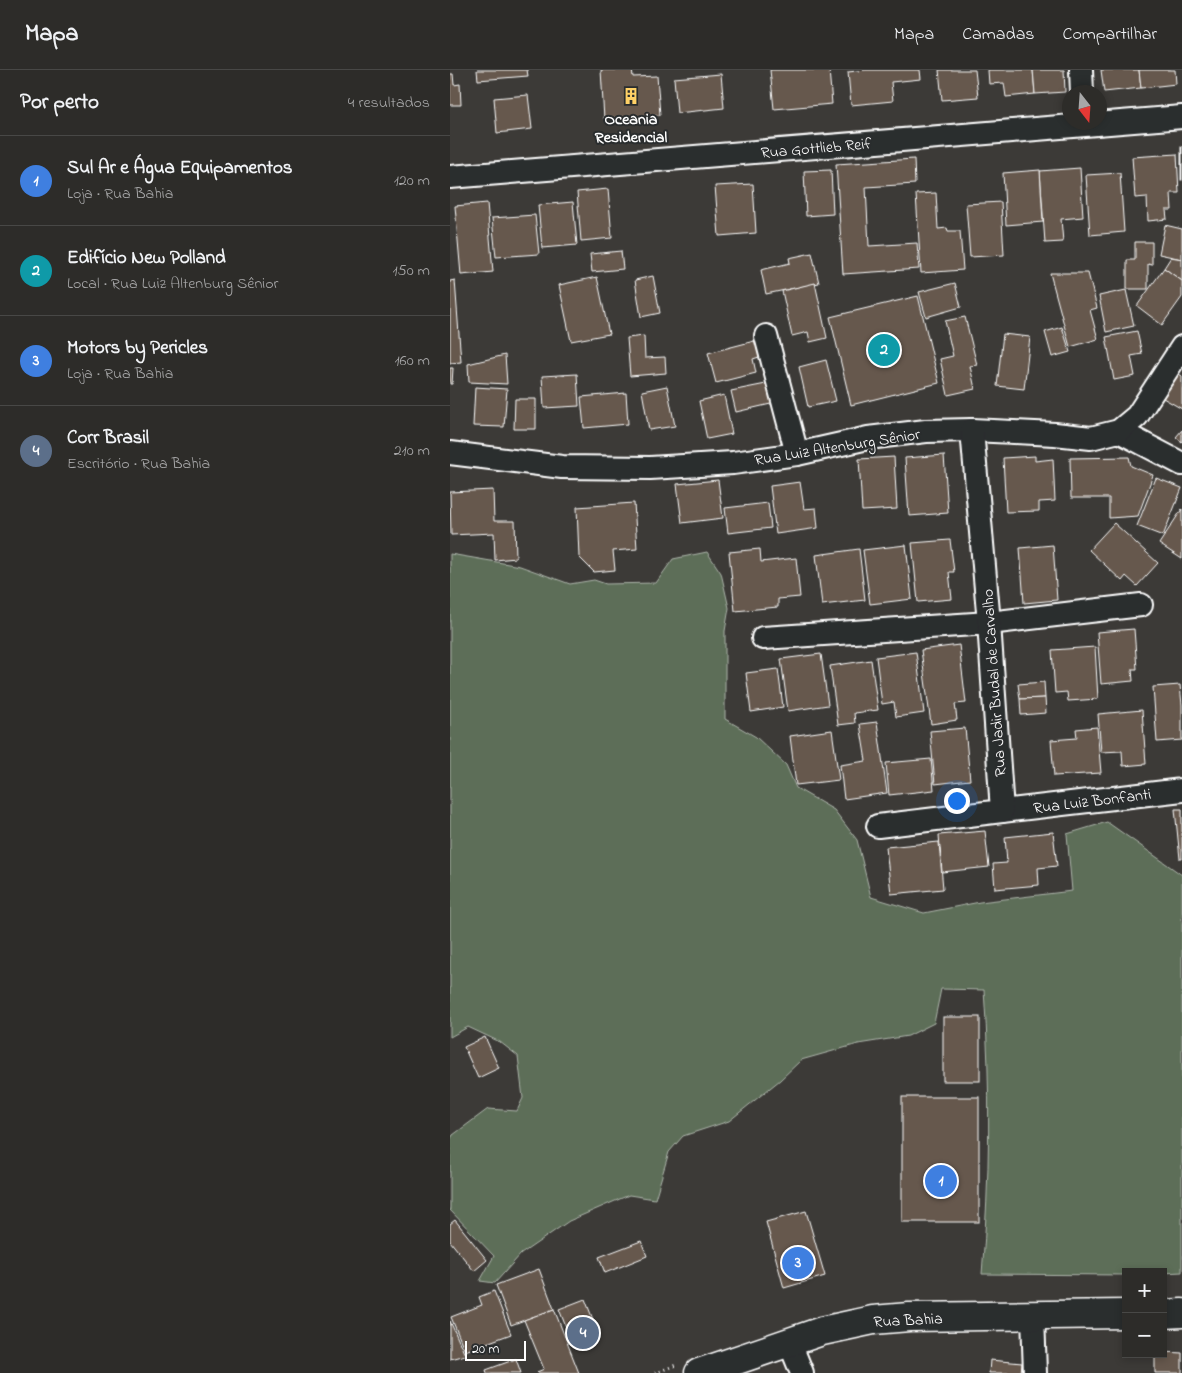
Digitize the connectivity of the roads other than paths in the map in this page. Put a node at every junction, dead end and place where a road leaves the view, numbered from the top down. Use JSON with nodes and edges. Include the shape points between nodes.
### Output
{"nodes":[{"id":1,"x":1081,"y":70,"type":"edge"},
{"id":2,"x":1082,"y":85,"type":"edge"},
{"id":3,"x":1182,"y":117,"type":"edge"},
{"id":4,"x":1107,"y":122,"type":"edge"},
{"id":5,"x":1062,"y":126,"type":"edge"},
{"id":6,"x":450,"y":177,"type":"edge"},
{"id":7,"x":766,"y":336,"type":"dead end"},
{"id":8,"x":1182,"y":347,"type":"edge"},
{"id":9,"x":972,"y":430,"type":"junction"},
{"id":10,"x":1119,"y":431,"type":"junction"},
{"id":11,"x":450,"y":453,"type":"edge"},
{"id":12,"x":797,"y":454,"type":"junction"},
{"id":13,"x":1182,"y":464,"type":"edge"},
{"id":14,"x":1141,"y":606,"type":"dead end"},
{"id":15,"x":989,"y":623,"type":"junction"},
{"id":16,"x":763,"y":638,"type":"dead end"},
{"id":17,"x":1182,"y":790,"type":"edge"},
{"id":18,"x":1002,"y":811,"type":"junction"},
{"id":19,"x":878,"y":826,"type":"dead end"},
{"id":20,"x":1182,"y":1313,"type":"edge"},
{"id":21,"x":1122,"y":1314,"type":"edge"},
{"id":22,"x":1167,"y":1314,"type":"edge"},
{"id":23,"x":1033,"y":1316,"type":"junction"},
{"id":24,"x":789,"y":1341,"type":"junction"},
{"id":25,"x":699,"y":1373,"type":"edge"},
{"id":26,"x":802,"y":1373,"type":"edge"},
{"id":27,"x":1035,"y":1373,"type":"edge"}],
"edges":[{"from":1,"to":2,"type":"street"},
{"from":3,"to":4,"type":"street","name":"Rua Gottlieb Reif"},
{"from":5,"to":6,"type":"street","name":"Rua Gottlieb Reif"},
{"from":7,"to":12,"type":"street"},
{"from":8,"to":10,"type":"street","name":"Rua Luiz Altenburg Sênior","via":[[1137,416]]},
{"from":9,"to":10,"type":"street","name":"Rua Luiz Altenburg Sênior","via":[[1091,438]]},
{"from":9,"to":12,"type":"street","name":"Rua Luiz Altenburg Sênior","via":[[878,437]]},
{"from":9,"to":15,"type":"street","name":"Rua Jadir Budal de Carvalho"},
{"from":10,"to":13,"type":"street"},
{"from":11,"to":12,"type":"street","name":"Rua Luiz Altenburg Sênior","via":[[562,467],[630,468],[733,463]]},
{"from":14,"to":15,"type":"street"},
{"from":15,"to":16,"type":"street"},
{"from":15,"to":18,"type":"street","name":"Rua Jadir Budal de Carvalho"},
{"from":17,"to":18,"type":"street","name":"Rua Luiz Bonfanti"},
{"from":18,"to":19,"type":"street"},
{"from":20,"to":22,"type":"main road"},
{"from":21,"to":23,"type":"main road","name":"Rua Bahia"},
{"from":23,"to":24,"type":"main road","name":"Rua Bahia","via":[[872,1320]]},
{"from":23,"to":27,"type":"street"},
{"from":24,"to":25,"type":"main road","name":"Rua Bahia"},
{"from":24,"to":26,"type":"street"}]}
